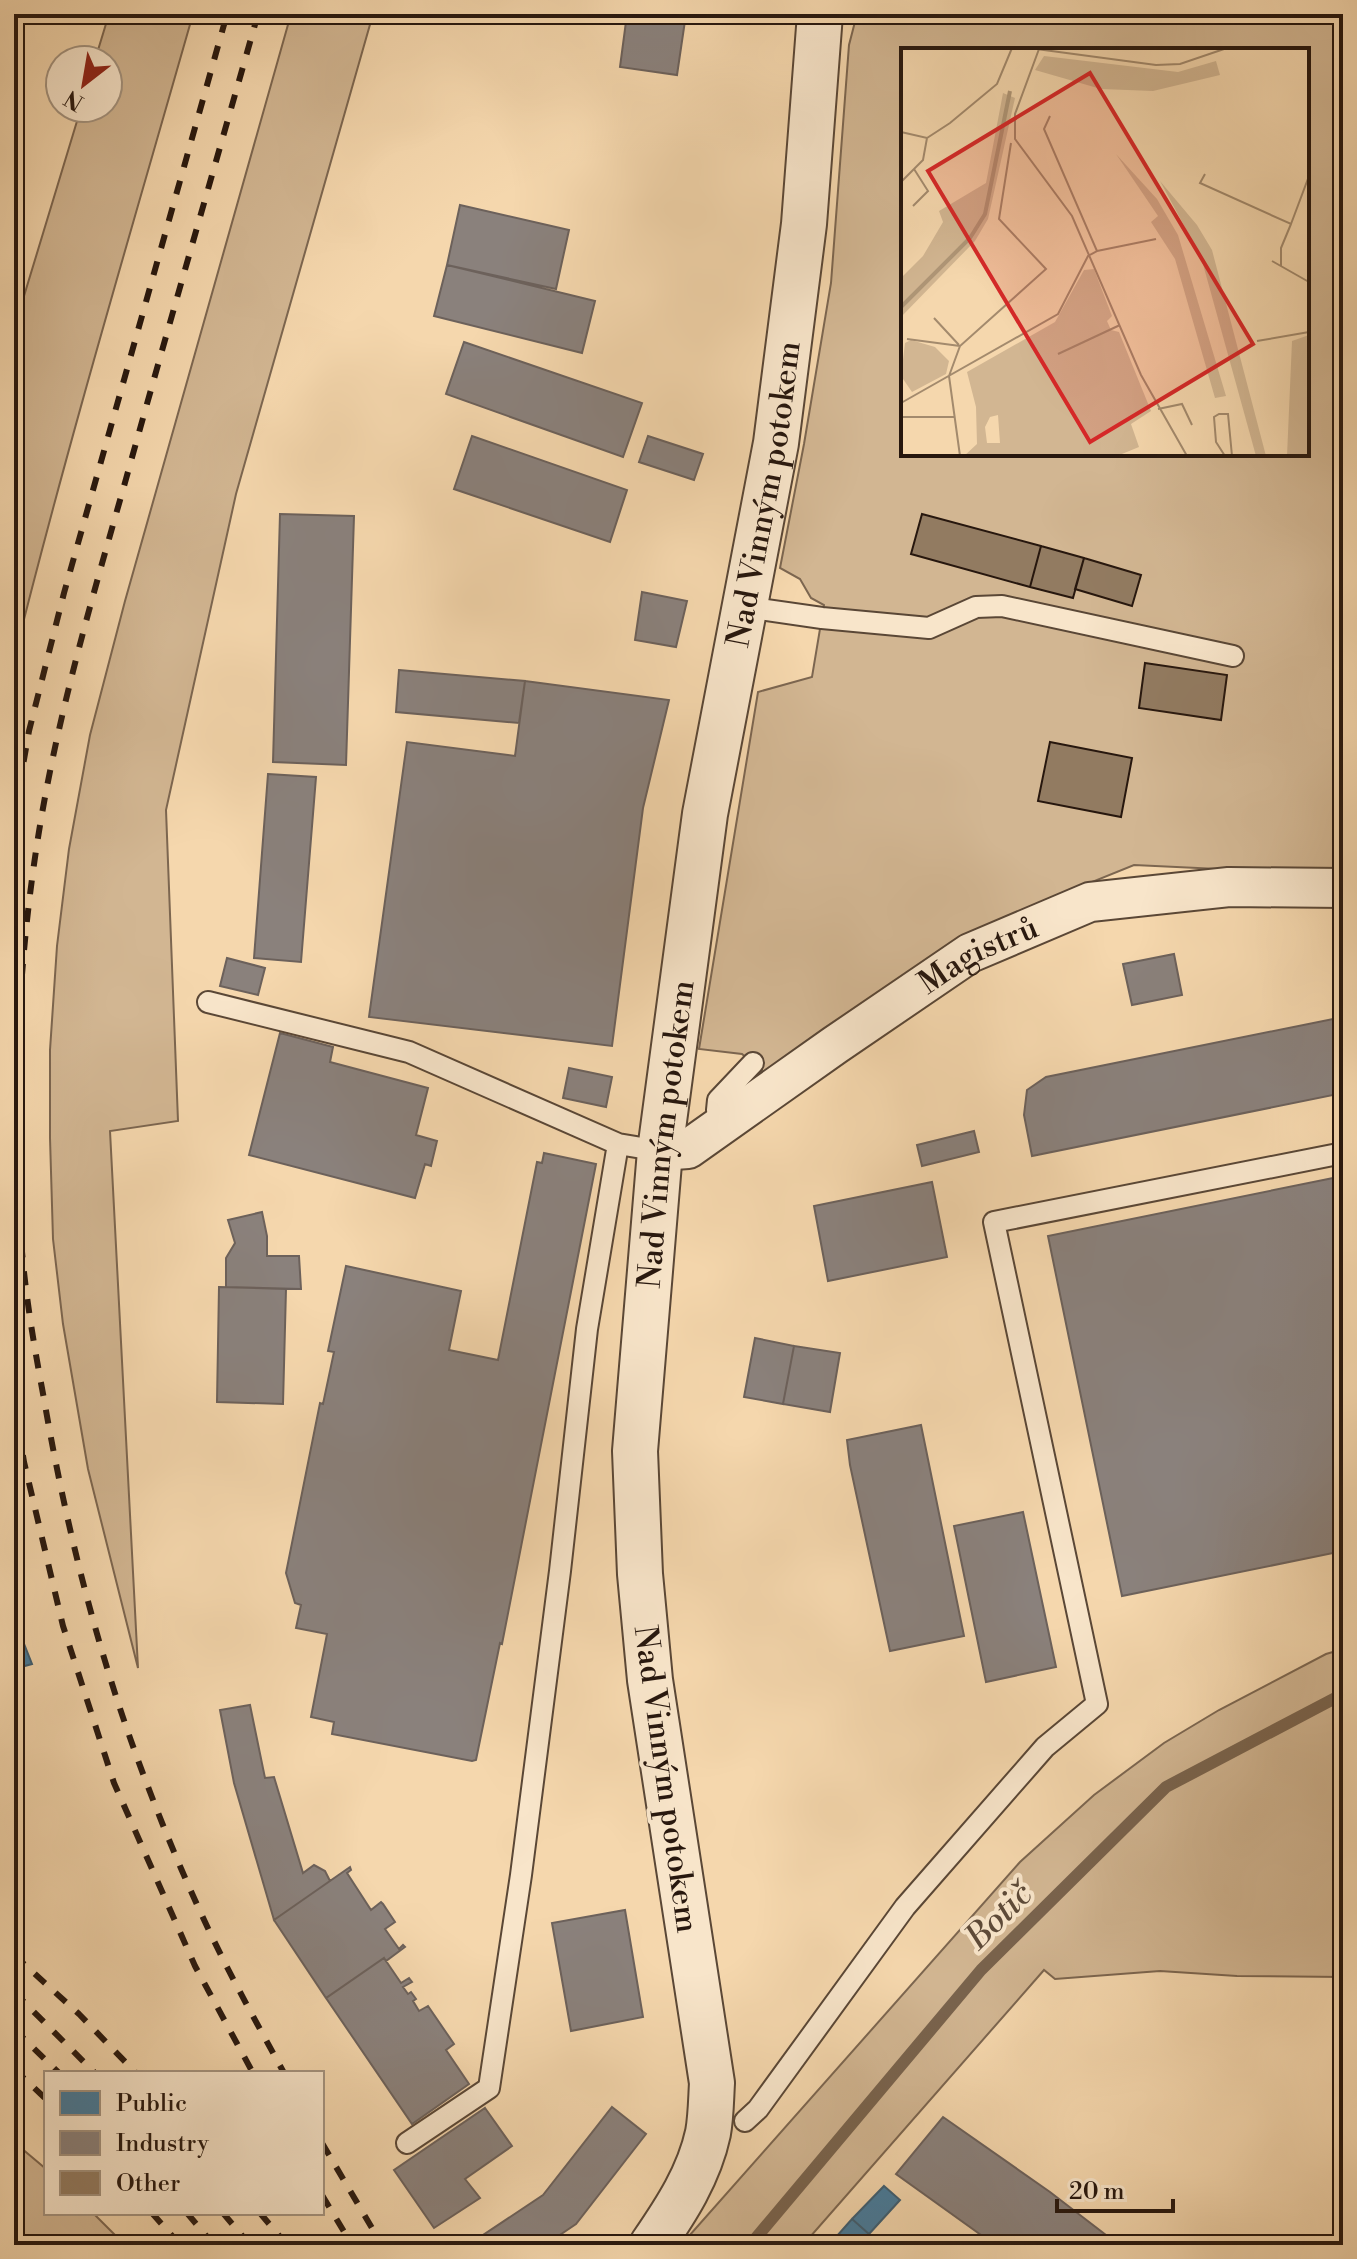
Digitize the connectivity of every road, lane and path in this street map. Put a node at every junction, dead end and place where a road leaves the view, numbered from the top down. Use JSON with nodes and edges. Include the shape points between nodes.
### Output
{"nodes":[{"id":1,"x":820,"y":14,"type":"edge"},
{"id":2,"x":745,"y":607,"type":"junction"},
{"id":3,"x":1233,"y":656,"type":"dead end"},
{"id":4,"x":1343,"y":888,"type":"edge"},
{"id":5,"x":208,"y":1002,"type":"dead end"},
{"id":6,"x":753,"y":1063,"type":"dead end"},
{"id":7,"x":723,"y":1124,"type":"junction"},
{"id":8,"x":639,"y":1148,"type":"junction"},
{"id":9,"x":1343,"y":1153,"type":"edge"},
{"id":10,"x":745,"y":2121,"type":"dead end"},
{"id":11,"x":407,"y":2143,"type":"dead end"},
{"id":12,"x":652,"y":2245,"type":"edge"}],
"edges":[{"from":1,"to":2,"type":"street","name":"Nad Vinným potokem","via":[[804,224],[776,443]]},
{"from":2,"to":3,"type":"lane","via":[[929,628],[976,607],[1002,606]]},
{"from":2,"to":8,"type":"street","name":"Nad Vinným potokem"},
{"from":4,"to":7,"type":"street","name":"Magistrů","via":[[1229,887],[1090,902],[970,953]]},
{"from":5,"to":8,"type":"lane","via":[[409,1052]]},
{"from":6,"to":7,"type":"lane","via":[[718,1100]]},
{"from":7,"to":8,"type":"street","name":"Magistrů","via":[[688,1149]]},
{"from":8,"to":11,"type":"lane","via":[[587,1329],[523,1859],[489,2088]]},
{"from":8,"to":12,"type":"street","name":"Nad Vinným potokem","via":[[635,1451],[640,1574],[650,1680],[712,2083],[708,2132],[695,2174]]},
{"from":9,"to":10,"type":"lane","via":[[994,1222],[1097,1704],[1045,1747],[905,1907]]}]}
